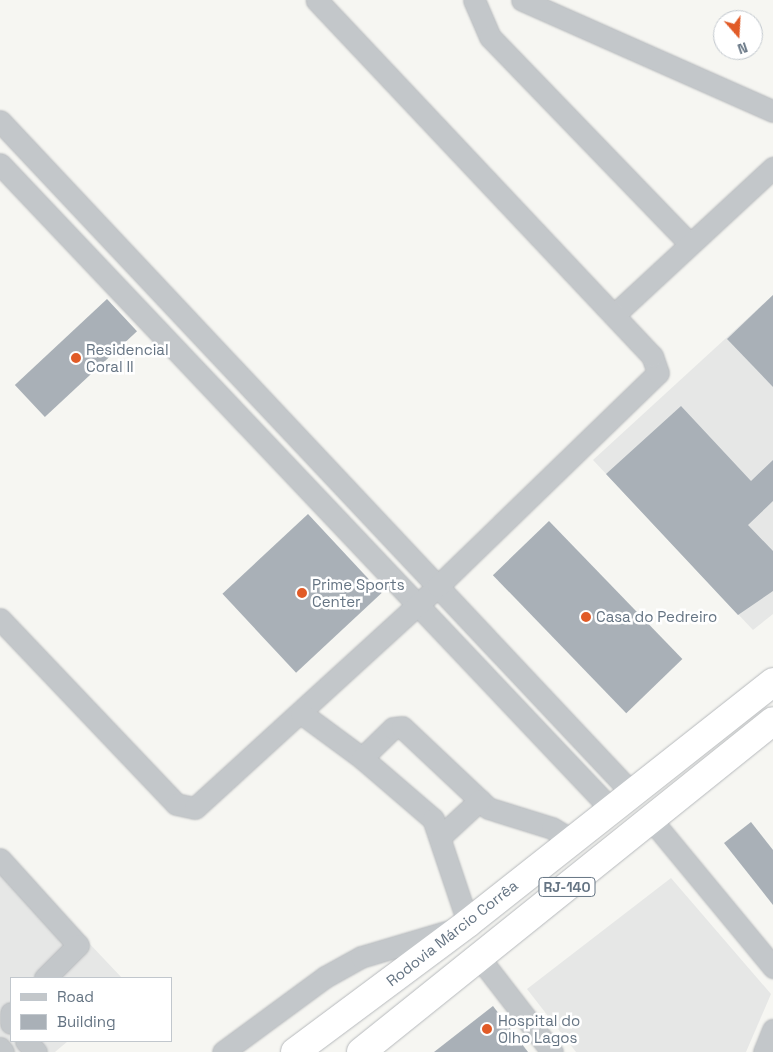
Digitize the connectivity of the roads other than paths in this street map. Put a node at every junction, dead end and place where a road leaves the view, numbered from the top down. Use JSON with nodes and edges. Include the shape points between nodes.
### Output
{"nodes":[{"id":1,"x":317,"y":0,"type":"edge"},
{"id":2,"x":474,"y":0,"type":"edge"},
{"id":3,"x":522,"y":0,"type":"edge"},
{"id":4,"x":773,"y":111,"type":"edge"},
{"id":5,"x":0,"y":122,"type":"edge"},
{"id":6,"x":0,"y":164,"type":"edge"},
{"id":7,"x":773,"y":168,"type":"edge"},
{"id":8,"x":689,"y":243,"type":"junction"},
{"id":9,"x":614,"y":315,"type":"junction"},
{"id":10,"x":438,"y":586,"type":"junction"},
{"id":11,"x":416,"y":606,"type":"junction"},
{"id":12,"x":0,"y":619,"type":"edge"},
{"id":13,"x":773,"y":682,"type":"edge"},
{"id":14,"x":301,"y":713,"type":"junction"},
{"id":15,"x":773,"y":720,"type":"edge"},
{"id":16,"x":362,"y":758,"type":"junction"},
{"id":17,"x":480,"y":800,"type":"junction"},
{"id":18,"x":621,"y":801,"type":"junction"},
{"id":19,"x":649,"y":817,"type":"junction"},
{"id":20,"x":441,"y":836,"type":"junction"},
{"id":21,"x":572,"y":840,"type":"junction"},
{"id":22,"x":2,"y":864,"type":"edge"},
{"id":23,"x":465,"y":925,"type":"junction"},
{"id":24,"x":481,"y":960,"type":"junction"},
{"id":25,"x":773,"y":967,"type":"edge"},
{"id":26,"x":46,"y":977,"type":"edge"},
{"id":27,"x":773,"y":1030,"type":"edge"},
{"id":28,"x":27,"y":1042,"type":"edge"},
{"id":29,"x":0,"y":1048,"type":"edge"},
{"id":30,"x":3,"y":1052,"type":"edge"},
{"id":31,"x":36,"y":1052,"type":"edge"},
{"id":32,"x":223,"y":1052,"type":"edge"},
{"id":33,"x":295,"y":1052,"type":"edge"},
{"id":34,"x":361,"y":1052,"type":"edge"},
{"id":35,"x":552,"y":1052,"type":"edge"},
{"id":36,"x":764,"y":1052,"type":"edge"}],
"edges":[{"from":1,"to":9,"type":"street"},
{"from":2,"to":8,"type":"street","via":[[490,37]]},
{"from":3,"to":4,"type":"street"},
{"from":5,"to":10,"type":"street"},
{"from":6,"to":11,"type":"street"},
{"from":7,"to":8,"type":"street"},
{"from":8,"to":9,"type":"street"},
{"from":9,"to":10,"type":"street","via":[[652,356],[658,373]]},
{"from":10,"to":11,"type":"street"},
{"from":10,"to":18,"type":"street"},
{"from":11,"to":14,"type":"street"},
{"from":11,"to":18,"type":"street"},
{"from":12,"to":14,"type":"street","via":[[176,804],[184,807],[206,803]]},
{"from":13,"to":18,"type":"highway","name":"Rodovia Márcio Corrêa","number":"RJ-140"},
{"from":14,"to":16,"type":"street"},
{"from":15,"to":19,"type":"highway","number":"RJ-140"},
{"from":16,"to":17,"type":"street","via":[[394,728],[402,727]]},
{"from":16,"to":20,"type":"street","via":[[427,813]]},
{"from":17,"to":20,"type":"street"},
{"from":17,"to":21,"type":"street","via":[[488,808],[552,828]]},
{"from":18,"to":21,"type":"highway","name":"Rodovia Márcio Corrêa","number":"RJ-140"},
{"from":19,"to":24,"type":"highway","number":"RJ-140"},
{"from":19,"to":25,"type":"street"},
{"from":20,"to":23,"type":"street"},
{"from":21,"to":23,"type":"highway","name":"Rodovia Márcio Corrêa","number":"RJ-140"},
{"from":22,"to":26,"type":"street","via":[[78,945]]},
{"from":23,"to":32,"type":"street","via":[[361,957],[325,977]]},
{"from":23,"to":33,"type":"highway","name":"Rodovia Márcio Corrêa","number":"RJ-140"},
{"from":24,"to":34,"type":"highway","number":"RJ-140"},
{"from":24,"to":35,"type":"street"},
{"from":27,"to":36,"type":"street"},
{"from":28,"to":31,"type":"street"},
{"from":29,"to":30,"type":"street"}]}
